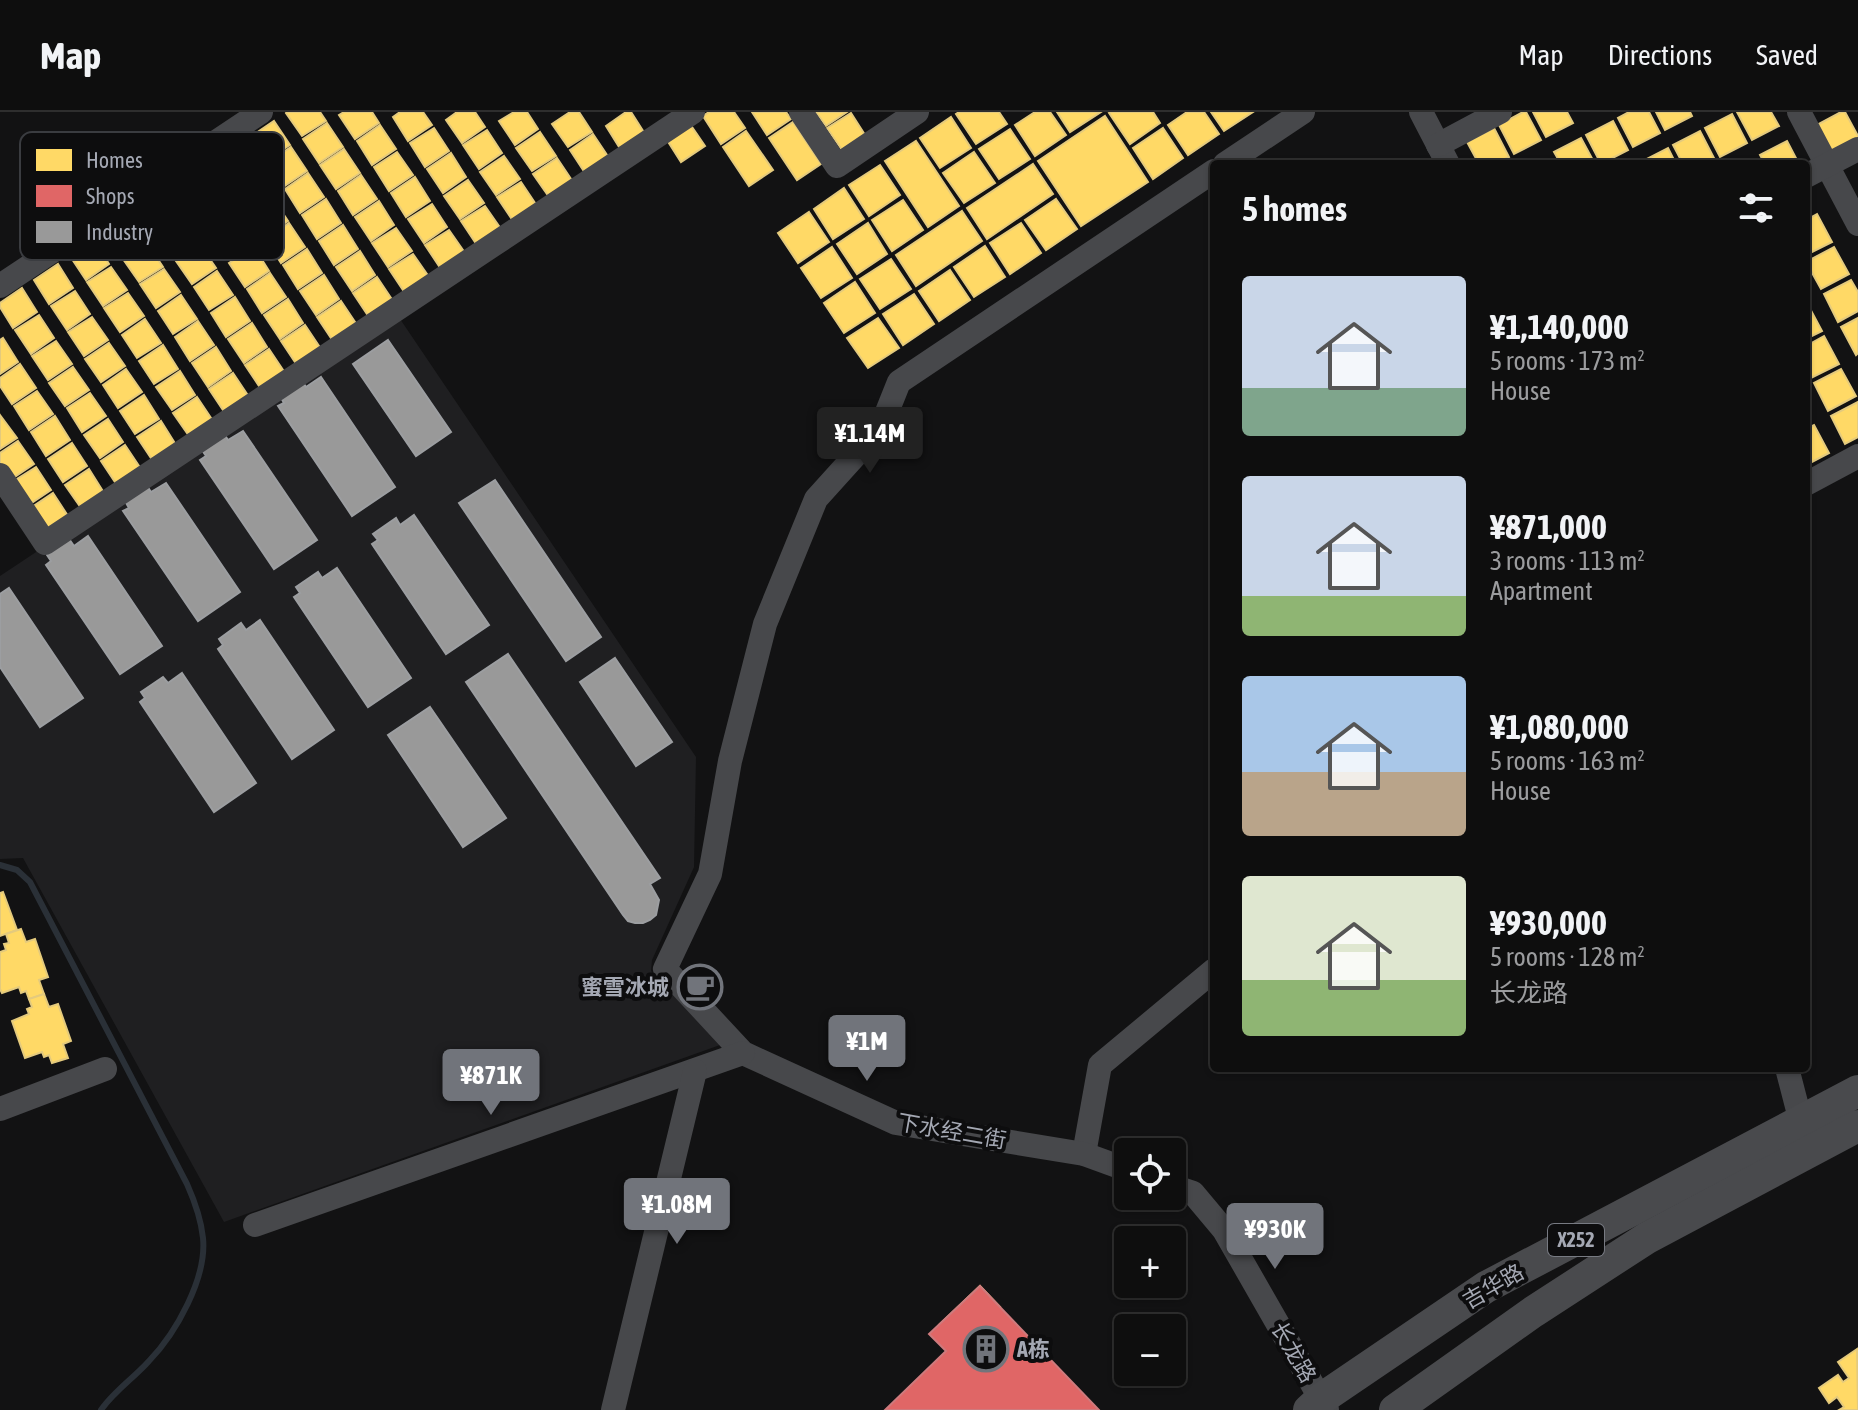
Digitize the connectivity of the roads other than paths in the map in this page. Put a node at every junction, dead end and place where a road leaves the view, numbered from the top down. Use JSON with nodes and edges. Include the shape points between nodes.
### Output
{"nodes":[{"id":1,"x":261,"y":112,"type":"edge"},
{"id":2,"x":693,"y":112,"type":"edge"},
{"id":3,"x":801,"y":112,"type":"edge"},
{"id":4,"x":917,"y":112,"type":"edge"},
{"id":5,"x":1303,"y":112,"type":"edge"},
{"id":6,"x":1421,"y":112,"type":"edge"},
{"id":7,"x":1500,"y":112,"type":"edge"},
{"id":8,"x":1799,"y":112,"type":"edge"},
{"id":9,"x":231,"y":132,"type":"edge"},
{"id":10,"x":1858,"y":149,"type":"edge"},
{"id":11,"x":1443,"y":154,"type":"edge"},
{"id":12,"x":1231,"y":160,"type":"edge"},
{"id":13,"x":1816,"y":171,"type":"edge"},
{"id":14,"x":1210,"y":174,"type":"edge"},
{"id":15,"x":1858,"y":224,"type":"edge"},
{"id":16,"x":39,"y":260,"type":"edge"},
{"id":17,"x":0,"y":286,"type":"edge"},
{"id":18,"x":1858,"y":456,"type":"edge"},
{"id":19,"x":0,"y":475,"type":"edge"},
{"id":20,"x":1810,"y":482,"type":"edge"},
{"id":21,"x":1210,"y":973,"type":"edge"},
{"id":22,"x":743,"y":1053,"type":"junction"},
{"id":23,"x":105,"y":1069,"type":"dead end"},
{"id":24,"x":695,"y":1071,"type":"junction"},
{"id":25,"x":1788,"y":1072,"type":"edge"},
{"id":26,"x":1858,"y":1091,"type":"edge"},
{"id":27,"x":0,"y":1109,"type":"edge"},
{"id":28,"x":1801,"y":1122,"type":"junction"},
{"id":29,"x":1858,"y":1126,"type":"edge"},
{"id":30,"x":1084,"y":1154,"type":"junction"},
{"id":31,"x":1114,"y":1164,"type":"edge"},
{"id":32,"x":1186,"y":1191,"type":"edge"},
{"id":33,"x":255,"y":1225,"type":"dead end"},
{"id":34,"x":1319,"y":1406,"type":"edge"},
{"id":35,"x":613,"y":1410,"type":"edge"},
{"id":36,"x":1395,"y":1410,"type":"edge"}],
"edges":[{"from":1,"to":9,"type":"street"},
{"from":2,"to":19,"type":"street","via":[[45,543]]},
{"from":3,"to":4,"type":"street","via":[[837,166]]},
{"from":5,"to":12,"type":"street"},
{"from":6,"to":11,"type":"street"},
{"from":7,"to":11,"type":"street"},
{"from":8,"to":13,"type":"street"},
{"from":10,"to":13,"type":"street"},
{"from":13,"to":15,"type":"street"},
{"from":14,"to":22,"type":"street","name":"下水经二街","via":[[899,382],[881,427],[816,499],[765,624],[730,761],[710,874],[665,969]]},
{"from":16,"to":17,"type":"street"},
{"from":18,"to":20,"type":"street"},
{"from":21,"to":30,"type":"street","via":[[1100,1065]]},
{"from":22,"to":24,"type":"street"},
{"from":22,"to":30,"type":"street","name":"下水经二街","via":[[896,1123]]},
{"from":23,"to":27,"type":"street"},
{"from":24,"to":33,"type":"street"},
{"from":24,"to":35,"type":"street"},
{"from":25,"to":28,"type":"street"},
{"from":26,"to":28,"type":"main road","name":"吉华路","number":"X252"},
{"from":28,"to":34,"type":"main road","name":"吉华路","number":"X252","via":[[1486,1287]]},
{"from":29,"to":36,"type":"main road","name":"吉华路","number":"X252","via":[[1647,1238]]},
{"from":30,"to":31,"type":"street","name":"下水经二街"},
{"from":32,"to":34,"type":"street","name":"长龙路","via":[[1224,1230]]}]}
